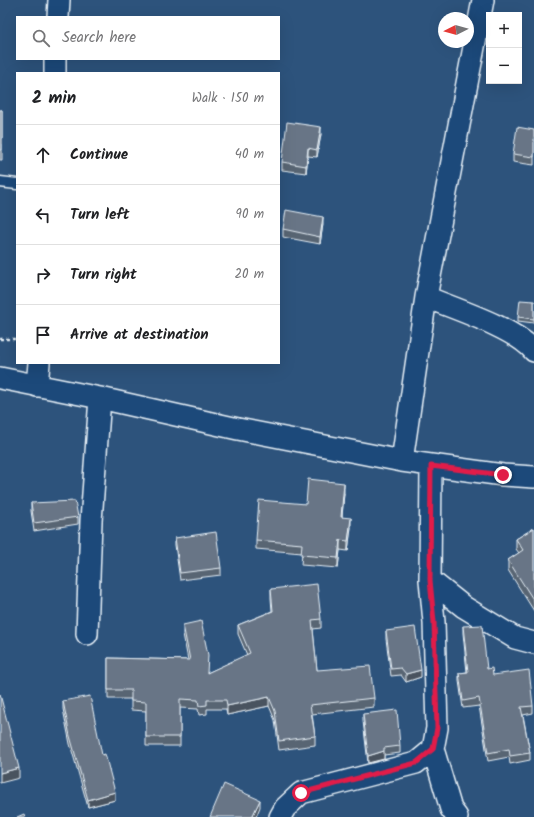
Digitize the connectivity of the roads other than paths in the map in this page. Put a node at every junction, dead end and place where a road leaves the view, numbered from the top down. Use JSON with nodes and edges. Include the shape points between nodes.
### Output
{"nodes":[{"id":1,"x":59,"y":0,"type":"edge"},
{"id":2,"x":483,"y":0,"type":"edge"},
{"id":3,"x":58,"y":16,"type":"edge"},
{"id":4,"x":56,"y":60,"type":"edge"},
{"id":5,"x":55,"y":72,"type":"edge"},
{"id":6,"x":0,"y":182,"type":"edge"},
{"id":7,"x":16,"y":184,"type":"edge"},
{"id":8,"x":426,"y":297,"type":"junction"},
{"id":9,"x":534,"y":351,"type":"edge"},
{"id":10,"x":39,"y":364,"type":"edge"},
{"id":11,"x":0,"y":378,"type":"edge"},
{"id":12,"x":37,"y":386,"type":"junction"},
{"id":13,"x":100,"y":398,"type":"junction"},
{"id":14,"x":402,"y":461,"type":"junction"},
{"id":15,"x":431,"y":466,"type":"junction"},
{"id":16,"x":534,"y":477,"type":"edge"},
{"id":17,"x":430,"y":580,"type":"junction"},
{"id":18,"x":87,"y":634,"type":"dead end"},
{"id":19,"x":534,"y":643,"type":"edge"},
{"id":20,"x":433,"y":749,"type":"junction"},
{"id":21,"x":280,"y":817,"type":"edge"},
{"id":22,"x":457,"y":817,"type":"edge"}],
"edges":[{"from":1,"to":3,"type":"street"},
{"from":2,"to":8,"type":"street"},
{"from":4,"to":5,"type":"street"},
{"from":6,"to":7,"type":"lane"},
{"from":8,"to":9,"type":"street","via":[[510,332]]},
{"from":8,"to":14,"type":"street"},
{"from":10,"to":12,"type":"street"},
{"from":11,"to":12,"type":"street"},
{"from":12,"to":13,"type":"street"},
{"from":13,"to":14,"type":"street"},
{"from":13,"to":18,"type":"street","via":[[91,521]]},
{"from":14,"to":15,"type":"street"},
{"from":15,"to":16,"type":"street"},
{"from":15,"to":17,"type":"street"},
{"from":17,"to":19,"type":"street","via":[[464,607],[515,638]]},
{"from":17,"to":20,"type":"street","via":[[434,622],[437,728]]},
{"from":20,"to":21,"type":"street","via":[[416,763],[301,793],[285,808]]},
{"from":20,"to":22,"type":"street","via":[[451,809]]}]}
